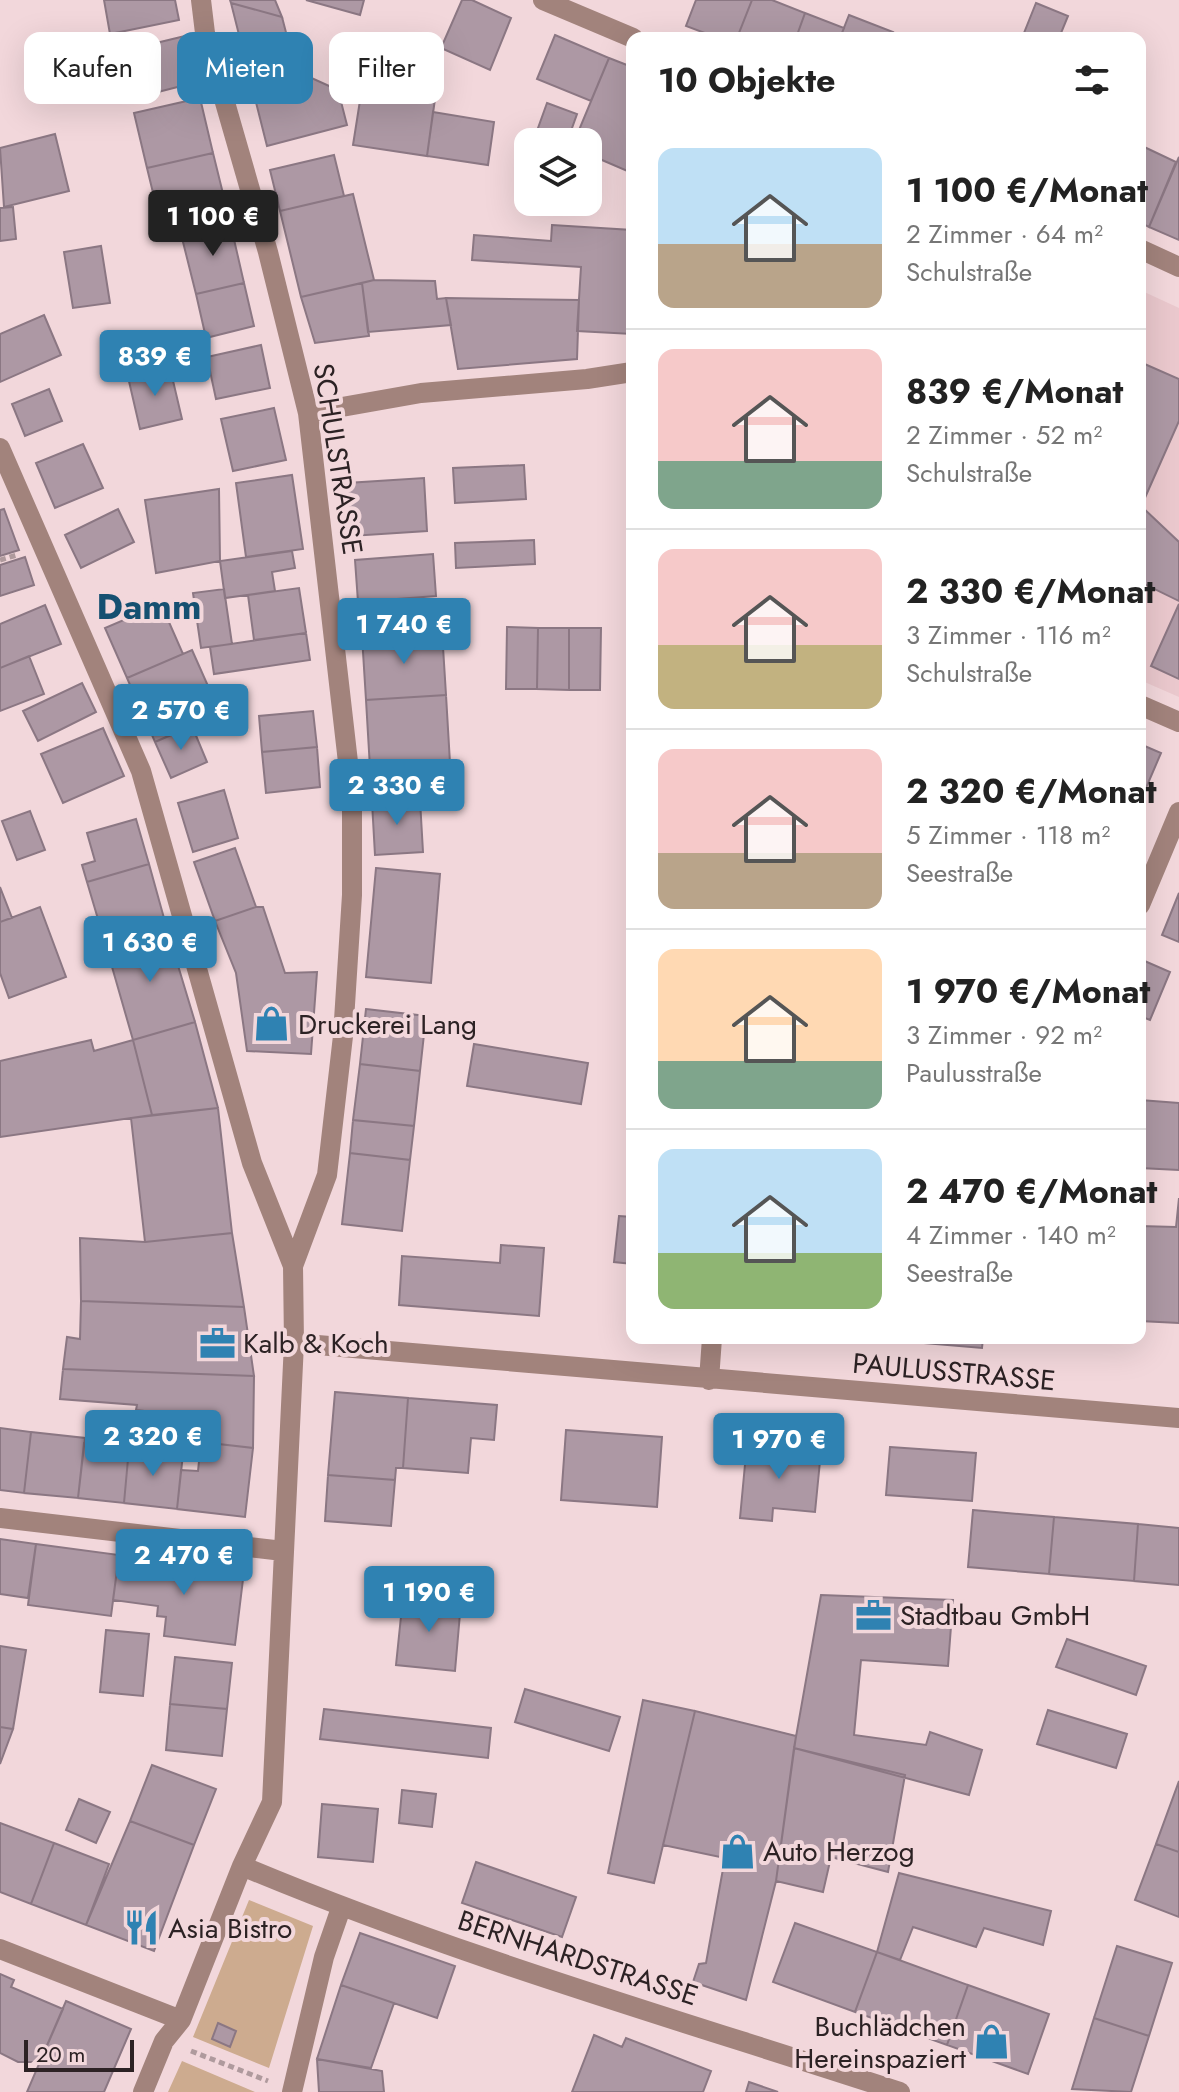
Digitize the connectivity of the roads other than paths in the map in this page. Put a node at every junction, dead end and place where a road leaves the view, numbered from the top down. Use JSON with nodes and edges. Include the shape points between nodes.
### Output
{"nodes":[{"id":1,"x":201,"y":0,"type":"edge"},
{"id":2,"x":543,"y":0,"type":"edge"},
{"id":3,"x":626,"y":35,"type":"edge"},
{"id":4,"x":1146,"y":252,"type":"edge"},
{"id":5,"x":1179,"y":267,"type":"edge"},
{"id":6,"x":626,"y":373,"type":"edge"},
{"id":7,"x":308,"y":413,"type":"junction"},
{"id":8,"x":0,"y":448,"type":"edge"},
{"id":9,"x":8,"y":484,"type":"edge"},
{"id":10,"x":1146,"y":708,"type":"edge"},
{"id":11,"x":1179,"y":722,"type":"edge"},
{"id":12,"x":1179,"y":812,"type":"edge"},
{"id":13,"x":1146,"y":891,"type":"edge"},
{"id":14,"x":293,"y":1266,"type":"junction"},
{"id":15,"x":294,"y":1343,"type":"junction"},
{"id":16,"x":712,"y":1344,"type":"edge"},
{"id":17,"x":709,"y":1380,"type":"junction"},
{"id":18,"x":1179,"y":1418,"type":"edge"},
{"id":19,"x":0,"y":1518,"type":"edge"},
{"id":20,"x":283,"y":1551,"type":"junction"},
{"id":21,"x":242,"y":1866,"type":"junction"},
{"id":22,"x":341,"y":1908,"type":"junction"},
{"id":23,"x":0,"y":1949,"type":"edge"},
{"id":24,"x":181,"y":2020,"type":"junction"},
{"id":25,"x":143,"y":2092,"type":"edge"},
{"id":26,"x":292,"y":2092,"type":"edge"},
{"id":27,"x":900,"y":2092,"type":"edge"}],
"edges":[{"from":1,"to":7,"type":"street","name":"SCHULSTRASSE","via":[[205,33]]},
{"from":2,"to":3,"type":"street"},
{"from":4,"to":5,"type":"street"},
{"from":6,"to":7,"type":"street","via":[[421,393]]},
{"from":7,"to":14,"type":"street","name":"SCHULSTRASSE","via":[[352,797],[352,895],[327,1175]]},
{"from":8,"to":9,"type":"street"},
{"from":9,"to":14,"type":"street","via":[[141,771],[252,1163]]},
{"from":10,"to":11,"type":"street"},
{"from":12,"to":13,"type":"street"},
{"from":14,"to":15,"type":"street"},
{"from":15,"to":17,"type":"street","name":"PAULUSSTRASSE"},
{"from":15,"to":20,"type":"street"},
{"from":16,"to":17,"type":"street"},
{"from":17,"to":18,"type":"street","name":"PAULUSSTRASSE"},
{"from":19,"to":20,"type":"street"},
{"from":20,"to":21,"type":"street","via":[[272,1802]]},
{"from":21,"to":22,"type":"street","name":"BERNHARDSTRASSE"},
{"from":21,"to":24,"type":"street"},
{"from":22,"to":26,"type":"street"},
{"from":22,"to":27,"type":"street","name":"BERNHARDSTRASSE"},
{"from":23,"to":24,"type":"street"},
{"from":24,"to":25,"type":"street","via":[[164,2041]]}]}
